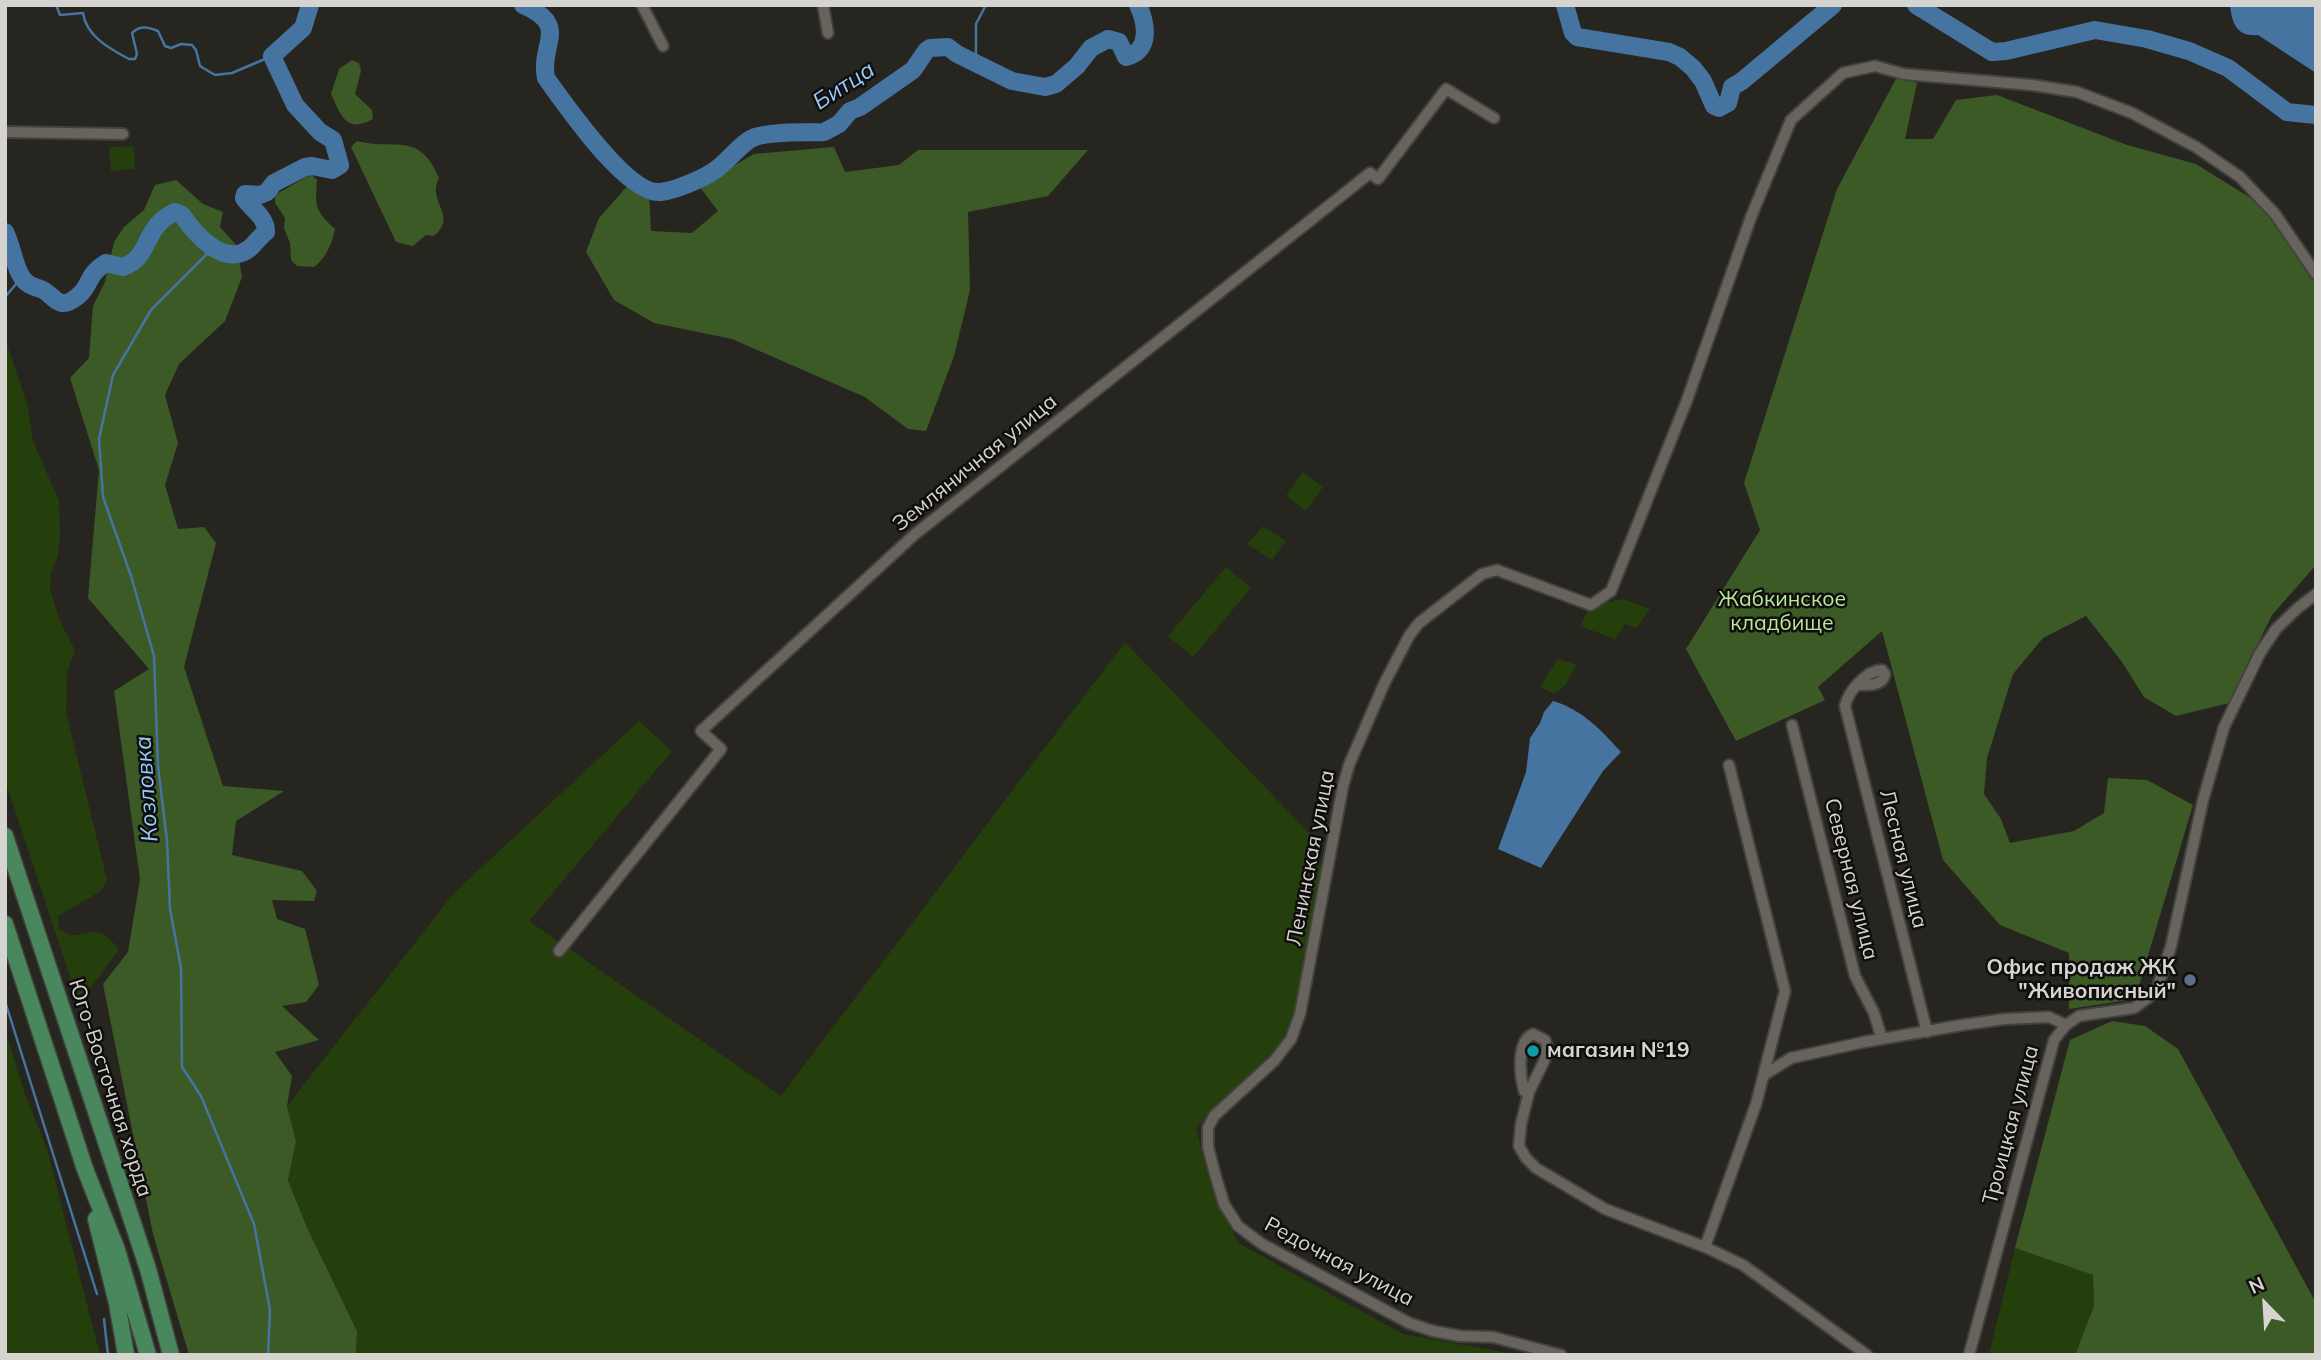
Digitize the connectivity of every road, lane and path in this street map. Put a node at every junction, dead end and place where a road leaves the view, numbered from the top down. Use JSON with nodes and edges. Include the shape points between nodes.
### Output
{"nodes":[{"id":1,"x":642,"y":5,"type":"edge"},
{"id":2,"x":823,"y":5,"type":"edge"},
{"id":3,"x":828,"y":33,"type":"dead end"},
{"id":4,"x":663,"y":46,"type":"dead end"},
{"id":5,"x":1494,"y":118,"type":"dead end"},
{"id":6,"x":5,"y":132,"type":"edge"},
{"id":7,"x":123,"y":134,"type":"dead end"},
{"id":8,"x":2316,"y":274,"type":"edge"},
{"id":9,"x":2316,"y":594,"type":"edge"},
{"id":10,"x":1858,"y":685,"type":"dead end"},
{"id":11,"x":1792,"y":725,"type":"dead end"},
{"id":12,"x":1729,"y":765,"type":"dead end"},
{"id":13,"x":5,"y":836,"type":"edge"},
{"id":14,"x":5,"y":923,"type":"edge"},
{"id":15,"x":559,"y":951,"type":"dead end"},
{"id":16,"x":2066,"y":1025,"type":"junction"},
{"id":17,"x":1927,"y":1032,"type":"junction"},
{"id":18,"x":1882,"y":1039,"type":"junction"},
{"id":19,"x":1770,"y":1051,"type":"junction"},
{"id":20,"x":1787,"y":1060,"type":"junction"},
{"id":21,"x":1764,"y":1075,"type":"junction"},
{"id":22,"x":1529,"y":1092,"type":"junction"},
{"id":23,"x":1230,"y":1100,"type":"joint"},
{"id":24,"x":85,"y":1169,"type":"junction"},
{"id":25,"x":1705,"y":1247,"type":"junction"},
{"id":26,"x":127,"y":1355,"type":"edge"},
{"id":27,"x":148,"y":1355,"type":"edge"},
{"id":28,"x":171,"y":1355,"type":"edge"},
{"id":29,"x":1561,"y":1355,"type":"edge"},
{"id":30,"x":1867,"y":1355,"type":"edge"},
{"id":31,"x":1969,"y":1355,"type":"edge"}],
"edges":[{"from":1,"to":4,"type":"street"},
{"from":2,"to":3,"type":"street"},
{"from":5,"to":15,"type":"street","name":"Земляничная улица","via":[[1446,89],[1378,179],[1370,173],[914,535],[701,731],[721,749]]},
{"from":6,"to":7,"type":"street"},
{"from":8,"to":23,"type":"street","name":"Ленинская улица","via":[[2276,214],[2240,177],[2132,113],[2077,92],[2032,85],[1904,74],[1875,66],[1843,73],[1791,120],[1611,591],[1591,605],[1497,570],[1482,574],[1409,636],[1349,765],[1300,1014],[1291,1039],[1274,1061]]},
{"from":9,"to":16,"type":"street","via":[[2276,629],[2224,727],[2156,992],[2134,1008],[2079,1016]]},
{"from":10,"to":17,"type":"street","name":"Лесная улица","via":[[1847,695],[1845,706]]},
{"from":11,"to":18,"type":"street","name":"Северная улица","via":[[1855,976]]},
{"from":12,"to":19,"type":"street","via":[[1785,991]]},
{"from":13,"to":28,"type":"main road","name":"Юго-Восточная хорда","via":[[148,1269]]},
{"from":14,"to":24,"type":"main road"},
{"from":16,"to":17,"type":"street","via":[[2049,1017],[2005,1019]]},
{"from":16,"to":31,"type":"street","name":"Троицкая улица","via":[[2054,1040]]},
{"from":17,"to":18,"type":"street"},
{"from":18,"to":20,"type":"street"},
{"from":19,"to":20,"type":"street"},
{"from":19,"to":21,"type":"street"},
{"from":20,"to":21,"type":"street"},
{"from":21,"to":25,"type":"street"},
{"from":22,"to":22,"type":"street","via":[[1545,1059],[1546,1046],[1545,1040],[1533,1034],[1524,1042],[1522,1054],[1522,1083]]},
{"from":22,"to":25,"type":"street","via":[[1520,1146],[1536,1168],[1605,1209]]},
{"from":23,"to":29,"type":"street","name":"Редочная улица","via":[[1208,1128],[1208,1147],[1224,1204],[1249,1236],[1409,1322],[1433,1331],[1493,1338]]},
{"from":24,"to":26,"type":"main road"},
{"from":24,"to":27,"type":"main road","via":[[117,1250]]},
{"from":25,"to":30,"type":"street","via":[[1743,1265]]}]}
